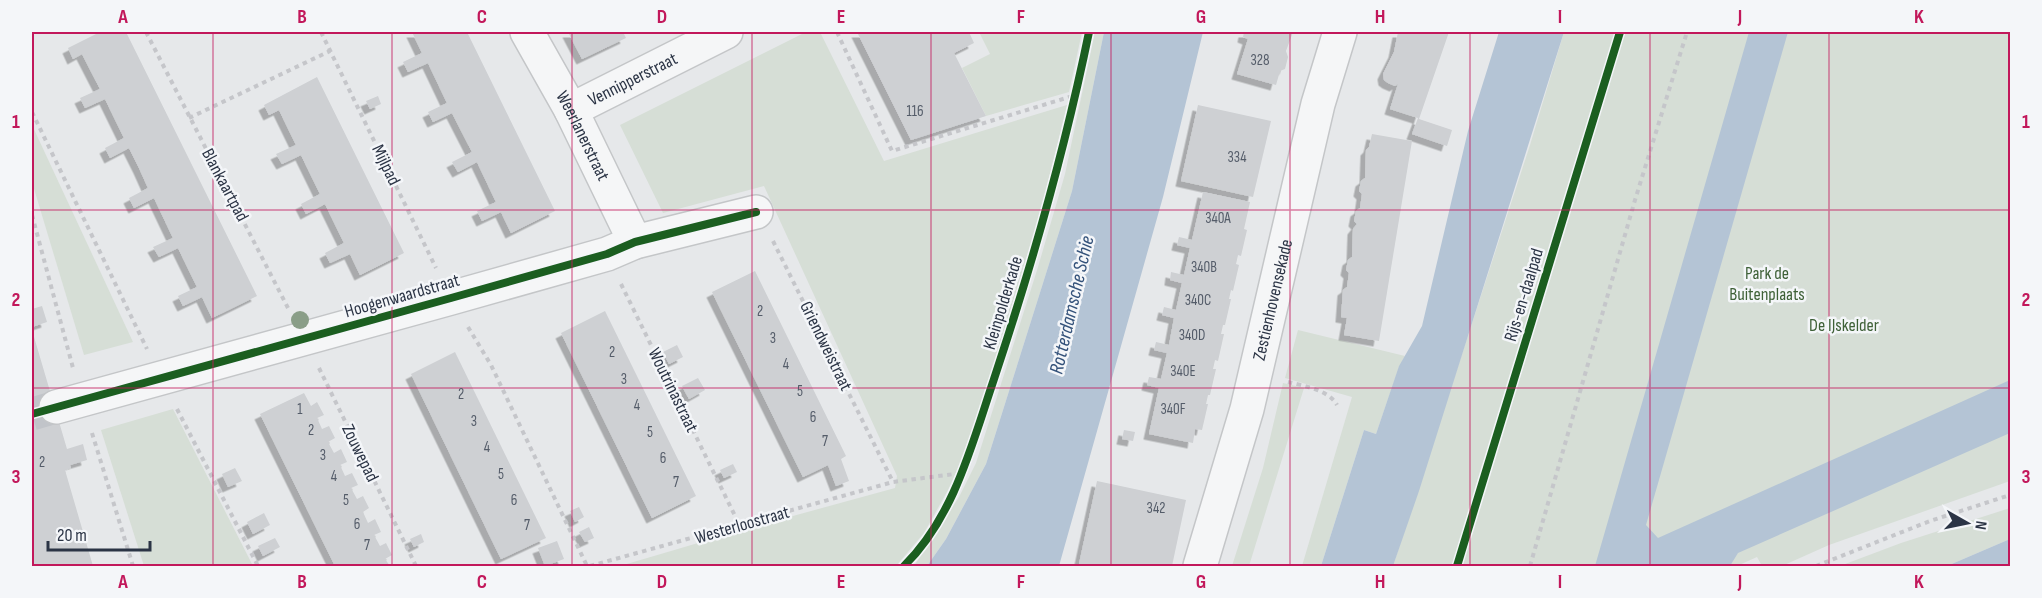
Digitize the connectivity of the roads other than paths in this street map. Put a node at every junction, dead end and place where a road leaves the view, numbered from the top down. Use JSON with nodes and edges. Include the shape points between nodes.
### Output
{"nodes":[{"id":1,"x":527,"y":32,"type":"edge"},
{"id":2,"x":726,"y":32,"type":"edge"},
{"id":3,"x":1340,"y":32,"type":"edge"},
{"id":4,"x":571,"y":110,"type":"junction"},
{"id":5,"x":756,"y":212,"type":"road end"},
{"id":6,"x":621,"y":248,"type":"junction"},
{"id":7,"x":56,"y":407,"type":"tunnel mouth"},
{"id":8,"x":1200,"y":567,"type":"edge"}],
"edges":[{"from":1,"to":4,"type":"street","name":"Weerlanerstraat"},
{"from":2,"to":4,"type":"street","name":"Vennipperstraat"},
{"from":3,"to":8,"type":"street","name":"Zestienhovensekade","via":[[1318,104],[1247,409]]},
{"from":4,"to":6,"type":"street","name":"Weerlanerstraat"},
{"from":5,"to":6,"type":"street","name":"Hoogenwaardstraat"},
{"from":6,"to":7,"type":"street","name":"Hoogenwaardstraat"}]}
